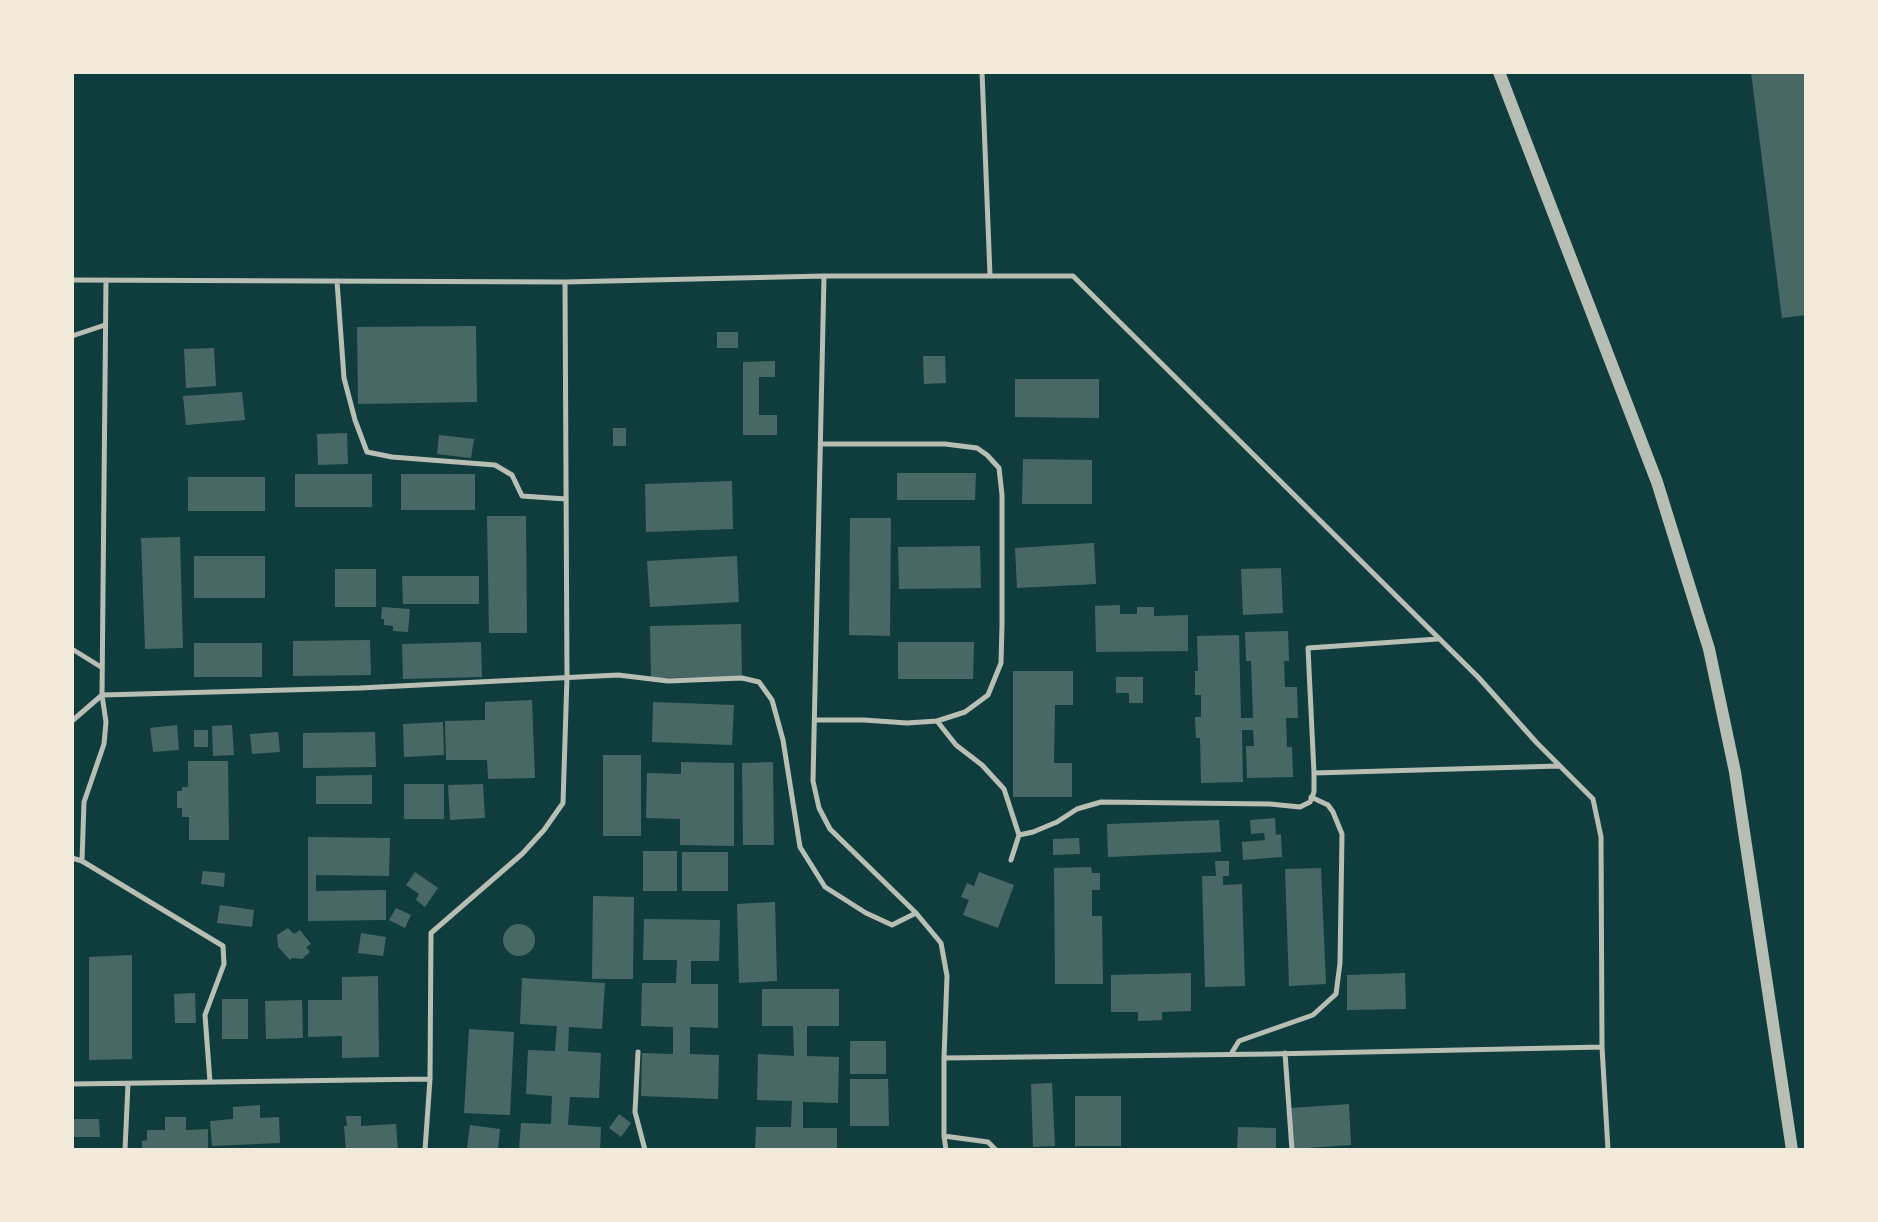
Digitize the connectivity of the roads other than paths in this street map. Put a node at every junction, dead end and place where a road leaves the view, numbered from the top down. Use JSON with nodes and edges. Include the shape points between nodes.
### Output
{"nodes":[{"id":1,"x":982,"y":72,"type":"edge"},
{"id":2,"x":1499,"y":72,"type":"edge"},
{"id":3,"x":990,"y":275,"type":"junction"},
{"id":4,"x":824,"y":276,"type":"junction"},
{"id":5,"x":72,"y":280,"type":"edge"},
{"id":6,"x":106,"y":280,"type":"junction"},
{"id":7,"x":337,"y":281,"type":"junction"},
{"id":8,"x":565,"y":282,"type":"junction"},
{"id":9,"x":106,"y":324,"type":"junction"},
{"id":10,"x":72,"y":336,"type":"edge"},
{"id":11,"x":821,"y":444,"type":"junction"},
{"id":12,"x":566,"y":499,"type":"junction"},
{"id":13,"x":1439,"y":639,"type":"junction"},
{"id":14,"x":72,"y":649,"type":"edge"},
{"id":15,"x":102,"y":668,"type":"junction"},
{"id":16,"x":567,"y":677,"type":"junction"},
{"id":17,"x":102,"y":695,"type":"junction"},
{"id":18,"x":815,"y":720,"type":"junction"},
{"id":19,"x":72,"y":721,"type":"edge"},
{"id":20,"x":937,"y":721,"type":"junction"},
{"id":21,"x":1559,"y":766,"type":"junction"},
{"id":22,"x":1314,"y":773,"type":"junction"},
{"id":23,"x":1311,"y":797,"type":"junction"},
{"id":24,"x":1019,"y":835,"type":"junction"},
{"id":25,"x":72,"y":858,"type":"edge"},
{"id":26,"x":1011,"y":860,"type":"dead end"},
{"id":27,"x":82,"y":861,"type":"junction"},
{"id":28,"x":916,"y":913,"type":"junction"},
{"id":29,"x":1602,"y":1047,"type":"junction"},
{"id":30,"x":638,"y":1052,"type":"dead end"},
{"id":31,"x":1285,"y":1053,"type":"junction"},
{"id":32,"x":1230,"y":1055,"type":"junction"},
{"id":33,"x":944,"y":1058,"type":"junction"},
{"id":34,"x":430,"y":1079,"type":"junction"},
{"id":35,"x":210,"y":1082,"type":"junction"},
{"id":36,"x":72,"y":1084,"type":"edge"},
{"id":37,"x":128,"y":1084,"type":"junction"},
{"id":38,"x":944,"y":1136,"type":"junction"},
{"id":39,"x":125,"y":1150,"type":"edge"},
{"id":40,"x":425,"y":1150,"type":"edge"},
{"id":41,"x":645,"y":1150,"type":"edge"},
{"id":42,"x":946,"y":1150,"type":"edge"},
{"id":43,"x":996,"y":1150,"type":"edge"},
{"id":44,"x":1292,"y":1150,"type":"edge"},
{"id":45,"x":1608,"y":1150,"type":"edge"},
{"id":46,"x":1792,"y":1150,"type":"edge"}],
"edges":[{"from":1,"to":3,"type":"lane"},
{"from":2,"to":46,"type":"street","via":[[1657,482],[1709,649],[1735,772]]},
{"from":3,"to":4,"type":"lane"},
{"from":3,"to":13,"type":"lane","via":[[1073,276]]},
{"from":4,"to":8,"type":"lane"},
{"from":4,"to":11,"type":"lane"},
{"from":5,"to":6,"type":"lane"},
{"from":6,"to":7,"type":"lane"},
{"from":6,"to":9,"type":"lane"},
{"from":7,"to":8,"type":"lane"},
{"from":7,"to":12,"type":"lane","via":[[344,378],[367,452],[495,465],[512,475],[522,496]]},
{"from":8,"to":12,"type":"lane"},
{"from":9,"to":10,"type":"lane"},
{"from":9,"to":15,"type":"lane"},
{"from":11,"to":18,"type":"lane"},
{"from":11,"to":20,"type":"lane","via":[[977,448],[999,468],[1001,663],[988,695],[965,712]]},
{"from":12,"to":16,"type":"lane"},
{"from":13,"to":21,"type":"lane"},
{"from":13,"to":22,"type":"lane","via":[[1308,648]]},
{"from":14,"to":15,"type":"lane"},
{"from":15,"to":17,"type":"lane"},
{"from":16,"to":17,"type":"lane"},
{"from":16,"to":28,"type":"lane","via":[[759,682],[772,700],[783,740],[800,847],[825,887],[892,925]]},
{"from":16,"to":34,"type":"lane","via":[[563,803],[522,854],[431,933]]},
{"from":17,"to":19,"type":"lane"},
{"from":17,"to":27,"type":"lane","via":[[104,744],[84,802]]},
{"from":18,"to":20,"type":"lane"},
{"from":18,"to":28,"type":"lane","via":[[813,781],[819,808],[830,829]]},
{"from":20,"to":24,"type":"lane","via":[[1004,789]]},
{"from":21,"to":22,"type":"lane"},
{"from":21,"to":29,"type":"lane","via":[[1593,799],[1601,837]]},
{"from":22,"to":23,"type":"lane"},
{"from":23,"to":24,"type":"lane","via":[[1300,807],[1101,802]]},
{"from":23,"to":32,"type":"lane","via":[[1328,805],[1342,834],[1336,994],[1313,1015],[1239,1041]]},
{"from":24,"to":26,"type":"lane"},
{"from":25,"to":27,"type":"lane"},
{"from":27,"to":35,"type":"lane","via":[[223,946],[224,964],[205,1015]]},
{"from":28,"to":33,"type":"lane","via":[[941,943],[947,976]]},
{"from":29,"to":31,"type":"lane"},
{"from":29,"to":45,"type":"lane"},
{"from":30,"to":41,"type":"lane","via":[[635,1112]]},
{"from":31,"to":32,"type":"lane"},
{"from":31,"to":44,"type":"lane"},
{"from":32,"to":33,"type":"lane"},
{"from":33,"to":38,"type":"lane"},
{"from":34,"to":35,"type":"lane"},
{"from":34,"to":40,"type":"lane"},
{"from":35,"to":37,"type":"lane"},
{"from":36,"to":37,"type":"lane"},
{"from":37,"to":39,"type":"lane"},
{"from":38,"to":42,"type":"lane"},
{"from":38,"to":43,"type":"lane","via":[[988,1142]]}]}
